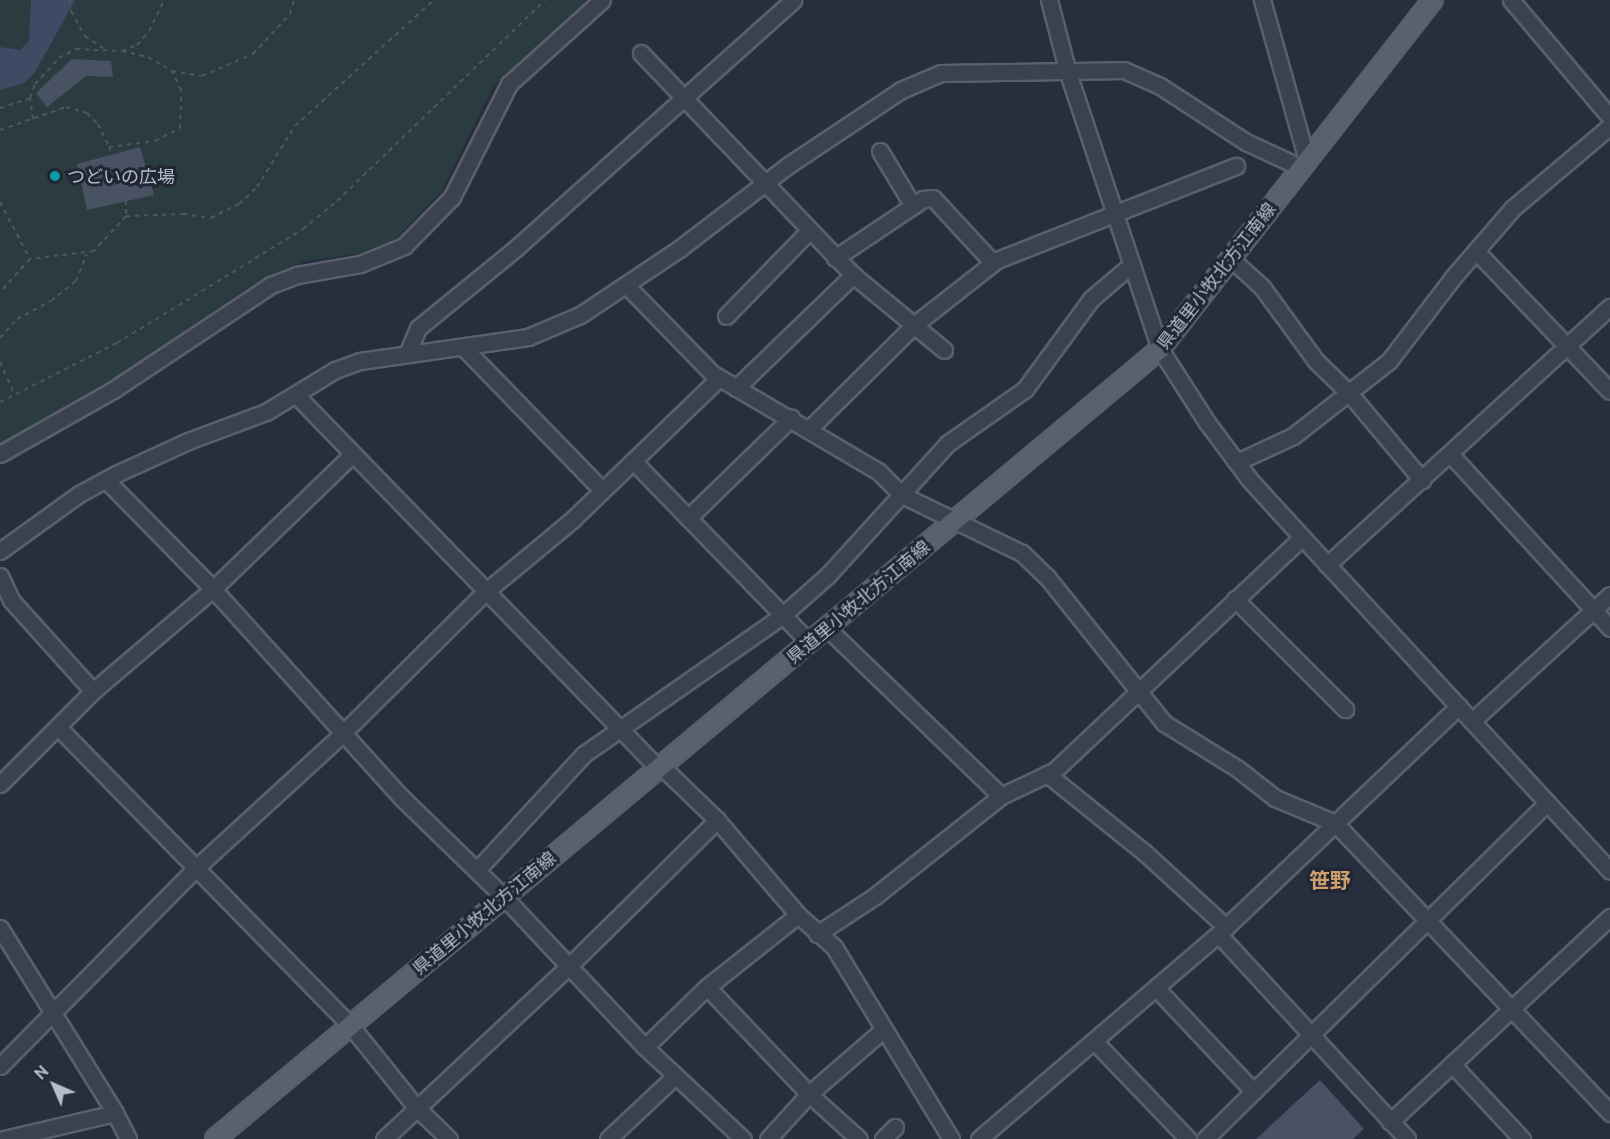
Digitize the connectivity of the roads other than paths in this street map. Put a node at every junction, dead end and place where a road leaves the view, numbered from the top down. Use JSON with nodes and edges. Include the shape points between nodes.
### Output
{"nodes":[{"id":1,"x":602,"y":0,"type":"edge"},
{"id":2,"x":793,"y":0,"type":"edge"},
{"id":3,"x":1049,"y":0,"type":"edge"},
{"id":4,"x":1262,"y":0,"type":"edge"},
{"id":5,"x":1433,"y":0,"type":"edge"},
{"id":6,"x":1511,"y":0,"type":"edge"},
{"id":7,"x":641,"y":53,"type":"dead end"},
{"id":8,"x":1068,"y":73,"type":"junction"},
{"id":9,"x":684,"y":98,"type":"junction"},
{"id":10,"x":1610,"y":117,"type":"edge"},
{"id":11,"x":1610,"y":126,"type":"edge"},
{"id":12,"x":880,"y":151,"type":"dead end"},
{"id":13,"x":1305,"y":164,"type":"junction"},
{"id":14,"x":1236,"y":165,"type":"dead end"},
{"id":15,"x":763,"y":184,"type":"junction"},
{"id":16,"x":913,"y":206,"type":"junction"},
{"id":17,"x":1113,"y":213,"type":"junction"},
{"id":18,"x":810,"y":231,"type":"junction"},
{"id":19,"x":1477,"y":252,"type":"junction"},
{"id":20,"x":836,"y":258,"type":"junction"},
{"id":21,"x":1230,"y":258,"type":"junction"},
{"id":22,"x":993,"y":263,"type":"junction"},
{"id":23,"x":1132,"y":264,"type":"junction"},
{"id":24,"x":853,"y":275,"type":"junction"},
{"id":25,"x":627,"y":286,"type":"junction"},
{"id":26,"x":1610,"y":307,"type":"edge"},
{"id":27,"x":726,"y":316,"type":"dead end"},
{"id":28,"x":914,"y":325,"type":"junction"},
{"id":29,"x":1569,"y":345,"type":"junction"},
{"id":30,"x":464,"y":348,"type":"junction"},
{"id":31,"x":1160,"y":349,"type":"junction"},
{"id":32,"x":944,"y":350,"type":"dead end"},
{"id":33,"x":407,"y":354,"type":"junction"},
{"id":34,"x":719,"y":378,"type":"junction"},
{"id":35,"x":736,"y":388,"type":"junction"},
{"id":36,"x":1610,"y":391,"type":"edge"},
{"id":37,"x":1349,"y":393,"type":"junction"},
{"id":38,"x":296,"y":395,"type":"junction"},
{"id":39,"x":791,"y":418,"type":"junction"},
{"id":40,"x":808,"y":429,"type":"junction"},
{"id":41,"x":0,"y":454,"type":"edge"},
{"id":42,"x":352,"y":455,"type":"junction"},
{"id":43,"x":1451,"y":455,"type":"junction"},
{"id":44,"x":633,"y":461,"type":"junction"},
{"id":45,"x":1237,"y":462,"type":"junction"},
{"id":46,"x":106,"y":480,"type":"junction"},
{"id":47,"x":1422,"y":480,"type":"junction"},
{"id":48,"x":602,"y":490,"type":"junction"},
{"id":49,"x":902,"y":495,"type":"junction"},
{"id":50,"x":688,"y":518,"type":"junction"},
{"id":51,"x":955,"y":522,"type":"junction"},
{"id":52,"x":1302,"y":537,"type":"junction"},
{"id":53,"x":0,"y":551,"type":"edge"},
{"id":54,"x":1327,"y":565,"type":"junction"},
{"id":55,"x":0,"y":576,"type":"edge"},
{"id":56,"x":213,"y":589,"type":"junction"},
{"id":57,"x":484,"y":593,"type":"junction"},
{"id":58,"x":1610,"y":595,"type":"edge"},
{"id":59,"x":1235,"y":599,"type":"junction"},
{"id":60,"x":1593,"y":611,"type":"junction"},
{"id":61,"x":783,"y":615,"type":"junction"},
{"id":62,"x":826,"y":627,"type":"junction"},
{"id":63,"x":1610,"y":628,"type":"edge"},
{"id":64,"x":809,"y":642,"type":"junction"},
{"id":65,"x":93,"y":692,"type":"junction"},
{"id":66,"x":1141,"y":692,"type":"junction"},
{"id":67,"x":1459,"y":706,"type":"junction"},
{"id":68,"x":1345,"y":709,"type":"dead end"},
{"id":69,"x":1472,"y":721,"type":"junction"},
{"id":70,"x":58,"y":727,"type":"junction"},
{"id":71,"x":618,"y":730,"type":"junction"},
{"id":72,"x":341,"y":735,"type":"junction"},
{"id":73,"x":661,"y":768,"type":"junction"},
{"id":74,"x":1047,"y":774,"type":"junction"},
{"id":75,"x":0,"y":784,"type":"edge"},
{"id":76,"x":1000,"y":796,"type":"junction"},
{"id":77,"x":1547,"y":803,"type":"junction"},
{"id":78,"x":717,"y":820,"type":"junction"},
{"id":79,"x":1335,"y":823,"type":"junction"},
{"id":80,"x":197,"y":867,"type":"junction"},
{"id":81,"x":477,"y":870,"type":"junction"},
{"id":82,"x":1610,"y":871,"type":"edge"},
{"id":83,"x":504,"y":897,"type":"junction"},
{"id":84,"x":798,"y":915,"type":"junction"},
{"id":85,"x":1610,"y":917,"type":"edge"},
{"id":86,"x":1429,"y":920,"type":"junction"},
{"id":87,"x":1223,"y":931,"type":"junction"},
{"id":88,"x":817,"y":934,"type":"junction"},
{"id":89,"x":3,"y":939,"type":"edge"},
{"id":90,"x":567,"y":968,"type":"junction"},
{"id":91,"x":706,"y":987,"type":"junction"},
{"id":92,"x":1157,"y":988,"type":"junction"},
{"id":93,"x":1511,"y":1009,"type":"junction"},
{"id":94,"x":52,"y":1014,"type":"junction"},
{"id":95,"x":350,"y":1025,"type":"junction"},
{"id":96,"x":884,"y":1029,"type":"junction"},
{"id":97,"x":1314,"y":1034,"type":"junction"},
{"id":98,"x":1094,"y":1041,"type":"junction"},
{"id":99,"x":645,"y":1047,"type":"junction"},
{"id":100,"x":1452,"y":1064,"type":"junction"},
{"id":101,"x":0,"y":1066,"type":"edge"},
{"id":102,"x":675,"y":1076,"type":"junction"},
{"id":103,"x":1254,"y":1092,"type":"junction"},
{"id":104,"x":809,"y":1094,"type":"junction"},
{"id":105,"x":416,"y":1107,"type":"junction"},
{"id":106,"x":116,"y":1113,"type":"junction"},
{"id":107,"x":1610,"y":1113,"type":"edge"},
{"id":108,"x":1390,"y":1122,"type":"junction"},
{"id":109,"x":895,"y":1127,"type":"dead end"},
{"id":110,"x":4,"y":1139,"type":"edge"},
{"id":111,"x":128,"y":1139,"type":"edge"},
{"id":112,"x":215,"y":1139,"type":"edge"},
{"id":113,"x":384,"y":1139,"type":"edge"},
{"id":114,"x":449,"y":1139,"type":"edge"},
{"id":115,"x":608,"y":1139,"type":"edge"},
{"id":116,"x":743,"y":1139,"type":"edge"},
{"id":117,"x":768,"y":1139,"type":"edge"},
{"id":118,"x":859,"y":1139,"type":"edge"},
{"id":119,"x":883,"y":1139,"type":"edge"},
{"id":120,"x":951,"y":1139,"type":"edge"},
{"id":121,"x":979,"y":1139,"type":"edge"},
{"id":122,"x":1188,"y":1139,"type":"edge"},
{"id":123,"x":1205,"y":1139,"type":"edge"},
{"id":124,"x":1407,"y":1139,"type":"edge"},
{"id":125,"x":1522,"y":1139,"type":"edge"}],
"edges":[{"from":1,"to":41,"type":"street","via":[[509,84],[452,197],[404,246],[360,264],[297,275],[271,285],[112,390]]},
{"from":2,"to":9,"type":"street"},
{"from":3,"to":8,"type":"street"},
{"from":4,"to":13,"type":"street"},
{"from":5,"to":13,"type":"main road","name":"県道里小牧北方江南線"},
{"from":6,"to":10,"type":"street"},
{"from":7,"to":9,"type":"street"},
{"from":8,"to":13,"type":"street","via":[[1124,70],[1140,75],[1217,126]]},
{"from":8,"to":15,"type":"street","via":[[941,73],[901,90]]},
{"from":8,"to":17,"type":"street"},
{"from":9,"to":15,"type":"street"},
{"from":9,"to":33,"type":"street","via":[[516,248],[418,328]]},
{"from":11,"to":19,"type":"street","via":[[1513,208]]},
{"from":12,"to":16,"type":"street"},
{"from":13,"to":21,"type":"main road","name":"県道里小牧北方江南線"},
{"from":14,"to":17,"type":"street"},
{"from":15,"to":18,"type":"street"},
{"from":15,"to":25,"type":"street"},
{"from":16,"to":20,"type":"street"},
{"from":16,"to":22,"type":"street","via":[[933,198],[943,204]]},
{"from":17,"to":22,"type":"street"},
{"from":17,"to":23,"type":"street"},
{"from":18,"to":20,"type":"street"},
{"from":18,"to":27,"type":"street"},
{"from":19,"to":29,"type":"street"},
{"from":19,"to":37,"type":"street","via":[[1389,361]]},
{"from":20,"to":24,"type":"street"},
{"from":21,"to":31,"type":"main road","name":"県道里小牧北方江南線"},
{"from":21,"to":37,"type":"street","via":[[1262,287],[1316,361]]},
{"from":22,"to":28,"type":"street"},
{"from":23,"to":31,"type":"street"},
{"from":23,"to":49,"type":"street","via":[[1091,299],[1025,388],[948,442]]},
{"from":24,"to":28,"type":"street","via":[[877,299]]},
{"from":24,"to":35,"type":"street"},
{"from":25,"to":30,"type":"street","via":[[580,315],[528,338]]},
{"from":25,"to":34,"type":"street"},
{"from":26,"to":29,"type":"street"},
{"from":28,"to":32,"type":"street"},
{"from":28,"to":40,"type":"street"},
{"from":29,"to":36,"type":"street"},
{"from":29,"to":43,"type":"street"},
{"from":30,"to":33,"type":"street"},
{"from":30,"to":48,"type":"street"},
{"from":31,"to":45,"type":"street"},
{"from":31,"to":51,"type":"main road","name":"県道里小牧北方江南線"},
{"from":33,"to":38,"type":"street","via":[[335,370]]},
{"from":34,"to":35,"type":"street"},
{"from":34,"to":44,"type":"street"},
{"from":35,"to":39,"type":"street"},
{"from":37,"to":45,"type":"street","via":[[1293,436]]},
{"from":37,"to":47,"type":"street"},
{"from":38,"to":42,"type":"street"},
{"from":38,"to":46,"type":"street","via":[[266,412],[188,441]]},
{"from":39,"to":40,"type":"street"},
{"from":39,"to":50,"type":"street"},
{"from":40,"to":49,"type":"street","via":[[878,471]]},
{"from":42,"to":56,"type":"street"},
{"from":42,"to":57,"type":"street"},
{"from":43,"to":47,"type":"street"},
{"from":43,"to":60,"type":"street"},
{"from":44,"to":48,"type":"street"},
{"from":44,"to":50,"type":"street"},
{"from":45,"to":52,"type":"street"},
{"from":46,"to":53,"type":"street"},
{"from":46,"to":56,"type":"street"},
{"from":47,"to":54,"type":"street"},
{"from":48,"to":57,"type":"street"},
{"from":49,"to":51,"type":"street"},
{"from":49,"to":61,"type":"street","via":[[828,575]]},
{"from":50,"to":61,"type":"street"},
{"from":51,"to":62,"type":"main road","name":"県道里小牧北方江南線"},
{"from":51,"to":66,"type":"street","via":[[1022,553]]},
{"from":52,"to":54,"type":"street"},
{"from":52,"to":59,"type":"street"},
{"from":54,"to":67,"type":"street"},
{"from":55,"to":65,"type":"street","via":[[11,600]]},
{"from":56,"to":65,"type":"street"},
{"from":56,"to":72,"type":"street"},
{"from":57,"to":71,"type":"street"},
{"from":57,"to":72,"type":"street"},
{"from":58,"to":60,"type":"street"},
{"from":59,"to":66,"type":"street"},
{"from":59,"to":68,"type":"street"},
{"from":60,"to":63,"type":"street"},
{"from":60,"to":69,"type":"street"},
{"from":61,"to":64,"type":"street"},
{"from":61,"to":71,"type":"street"},
{"from":62,"to":64,"type":"main road","name":"県道里小牧北方江南線"},
{"from":62,"to":76,"type":"street"},
{"from":64,"to":73,"type":"main road","name":"県道里小牧北方江南線"},
{"from":65,"to":70,"type":"street"},
{"from":66,"to":74,"type":"street"},
{"from":66,"to":79,"type":"street","via":[[1164,723],[1238,769],[1275,798]]},
{"from":67,"to":69,"type":"street"},
{"from":67,"to":79,"type":"street"},
{"from":69,"to":77,"type":"street"},
{"from":70,"to":75,"type":"street"},
{"from":70,"to":80,"type":"street"},
{"from":71,"to":73,"type":"street"},
{"from":71,"to":81,"type":"street","via":[[584,754]]},
{"from":72,"to":80,"type":"street"},
{"from":72,"to":81,"type":"street"},
{"from":73,"to":78,"type":"street"},
{"from":73,"to":83,"type":"main road","name":"県道里小牧北方江南線"},
{"from":74,"to":76,"type":"street"},
{"from":74,"to":87,"type":"street","via":[[1145,853]]},
{"from":76,"to":88,"type":"street","via":[[875,896]]},
{"from":77,"to":82,"type":"street"},
{"from":77,"to":86,"type":"street"},
{"from":78,"to":84,"type":"street"},
{"from":78,"to":90,"type":"street"},
{"from":79,"to":86,"type":"street"},
{"from":79,"to":87,"type":"street"},
{"from":80,"to":94,"type":"street"},
{"from":80,"to":95,"type":"street"},
{"from":81,"to":83,"type":"street"},
{"from":83,"to":90,"type":"street"},
{"from":83,"to":95,"type":"main road","name":"県道里小牧北方江南線"},
{"from":84,"to":88,"type":"street"},
{"from":84,"to":91,"type":"street"},
{"from":85,"to":93,"type":"street"},
{"from":86,"to":93,"type":"street"},
{"from":86,"to":97,"type":"street"},
{"from":87,"to":92,"type":"street"},
{"from":87,"to":97,"type":"street"},
{"from":88,"to":96,"type":"street","via":[[834,947]]},
{"from":89,"to":94,"type":"street"},
{"from":90,"to":99,"type":"street"},
{"from":90,"to":105,"type":"street"},
{"from":91,"to":99,"type":"street"},
{"from":91,"to":104,"type":"street"},
{"from":92,"to":98,"type":"street"},
{"from":92,"to":103,"type":"street"},
{"from":93,"to":100,"type":"street"},
{"from":93,"to":107,"type":"street"},
{"from":94,"to":101,"type":"street"},
{"from":94,"to":106,"type":"street"},
{"from":95,"to":105,"type":"street"},
{"from":95,"to":112,"type":"main road","name":"県道里小牧北方江南線"},
{"from":96,"to":104,"type":"street"},
{"from":96,"to":120,"type":"street"},
{"from":97,"to":103,"type":"street"},
{"from":97,"to":108,"type":"street"},
{"from":98,"to":121,"type":"street"},
{"from":98,"to":122,"type":"street"},
{"from":99,"to":102,"type":"street"},
{"from":100,"to":108,"type":"street"},
{"from":100,"to":125,"type":"street"},
{"from":102,"to":115,"type":"street"},
{"from":102,"to":116,"type":"street"},
{"from":103,"to":123,"type":"street"},
{"from":104,"to":117,"type":"street"},
{"from":104,"to":118,"type":"street"},
{"from":105,"to":113,"type":"street"},
{"from":105,"to":114,"type":"street"},
{"from":106,"to":110,"type":"street"},
{"from":106,"to":111,"type":"street"},
{"from":108,"to":124,"type":"street"},
{"from":109,"to":119,"type":"street"}]}
